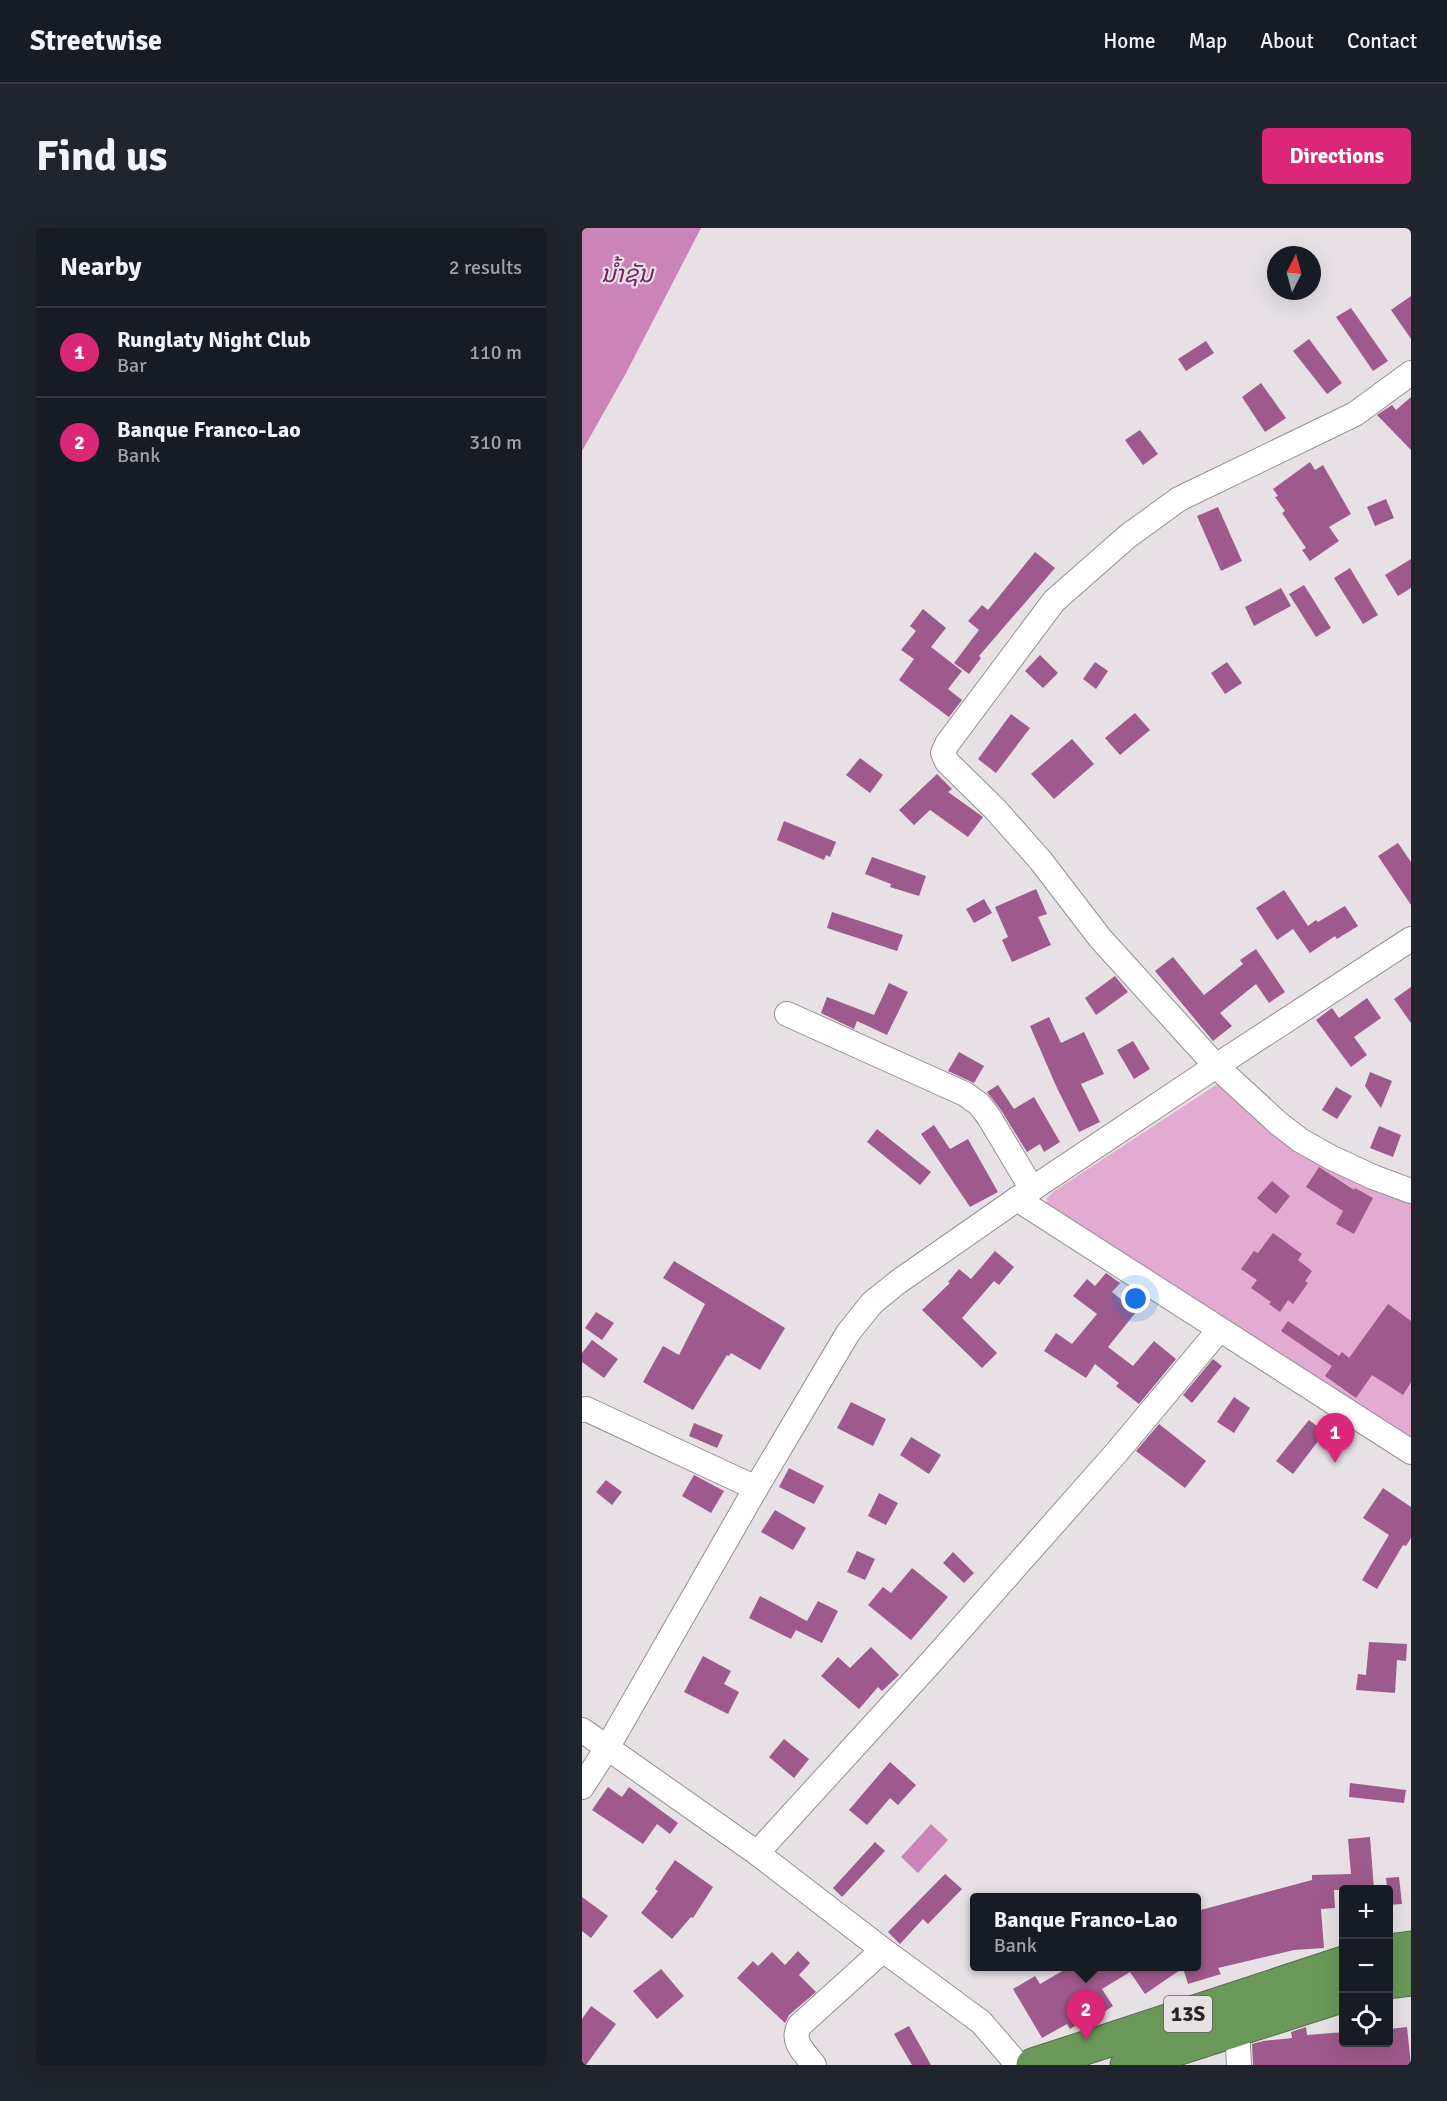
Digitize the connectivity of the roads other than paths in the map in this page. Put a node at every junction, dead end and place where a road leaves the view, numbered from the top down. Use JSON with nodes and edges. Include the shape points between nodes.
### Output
{"nodes":[{"id":1,"x":1411,"y":373,"type":"edge"},
{"id":2,"x":1411,"y":939,"type":"edge"},
{"id":3,"x":787,"y":1014,"type":"dead end"},
{"id":4,"x":1216,"y":1066,"type":"junction"},
{"id":5,"x":1411,"y":1191,"type":"edge"},
{"id":6,"x":1025,"y":1194,"type":"junction"},
{"id":7,"x":1219,"y":1330,"type":"junction"},
{"id":8,"x":582,"y":1410,"type":"edge"},
{"id":9,"x":1411,"y":1452,"type":"edge"},
{"id":10,"x":756,"y":1488,"type":"junction"},
{"id":11,"x":582,"y":1730,"type":"edge"},
{"id":12,"x":607,"y":1748,"type":"junction"},
{"id":13,"x":582,"y":1787,"type":"edge"},
{"id":14,"x":756,"y":1853,"type":"junction"},
{"id":15,"x":1411,"y":1948,"type":"edge"},
{"id":16,"x":883,"y":1950,"type":"junction"},
{"id":17,"x":1393,"y":1950,"type":"edge"},
{"id":18,"x":1339,"y":1964,"type":"edge"},
{"id":19,"x":1411,"y":1979,"type":"edge"},
{"id":20,"x":1393,"y":1981,"type":"edge"},
{"id":21,"x":1339,"y":1997,"type":"edge"},
{"id":22,"x":1237,"y":2029,"type":"junction"},
{"id":23,"x":814,"y":2065,"type":"edge"},
{"id":24,"x":1018,"y":2065,"type":"edge"},
{"id":25,"x":1033,"y":2065,"type":"edge"},
{"id":26,"x":1127,"y":2065,"type":"edge"},
{"id":27,"x":1239,"y":2065,"type":"edge"}],
"edges":[{"from":1,"to":4,"type":"street","via":[[1355,414],[1179,499],[1128,536],[1054,601],[943,753],[947,762],[1033,852],[1100,938]]},
{"from":2,"to":4,"type":"street"},
{"from":3,"to":6,"type":"street","via":[[979,1104]]},
{"from":4,"to":5,"type":"street","via":[[1300,1140],[1373,1178]]},
{"from":4,"to":6,"type":"street"},
{"from":6,"to":7,"type":"street"},
{"from":6,"to":10,"type":"street","via":[[872,1303],[848,1333]]},
{"from":7,"to":9,"type":"street"},
{"from":7,"to":14,"type":"street","via":[[1118,1452]]},
{"from":8,"to":10,"type":"street"},
{"from":10,"to":12,"type":"street"},
{"from":11,"to":12,"type":"street"},
{"from":12,"to":13,"type":"street"},
{"from":12,"to":14,"type":"street"},
{"from":14,"to":16,"type":"street"},
{"from":15,"to":17,"type":"highway"},
{"from":16,"to":23,"type":"street","via":[[800,2026],[796,2041]]},
{"from":16,"to":24,"type":"street","via":[[981,2022]]},
{"from":18,"to":25,"type":"highway","number":"13S"},
{"from":19,"to":20,"type":"highway"},
{"from":21,"to":22,"type":"highway","number":"13S"},
{"from":22,"to":26,"type":"highway","number":"13S"},
{"from":22,"to":27,"type":"street"}]}
